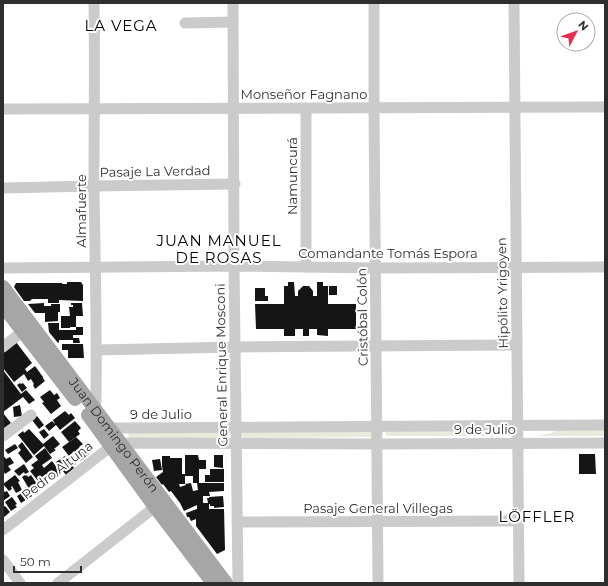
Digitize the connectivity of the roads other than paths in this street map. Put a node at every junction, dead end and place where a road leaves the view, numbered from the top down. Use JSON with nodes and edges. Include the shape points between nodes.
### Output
{"nodes":[{"id":1,"x":94,"y":3,"type":"edge"},
{"id":2,"x":233,"y":3,"type":"edge"},
{"id":3,"x":374,"y":3,"type":"edge"},
{"id":4,"x":514,"y":3,"type":"edge"},
{"id":5,"x":233,"y":22,"type":"junction"},
{"id":6,"x":185,"y":23,"type":"dead end"},
{"id":7,"x":515,"y":107,"type":"junction"},
{"id":8,"x":605,"y":107,"type":"edge"},
{"id":9,"x":95,"y":108,"type":"junction"},
{"id":10,"x":234,"y":108,"type":"junction"},
{"id":11,"x":306,"y":108,"type":"junction"},
{"id":12,"x":374,"y":108,"type":"junction"},
{"id":13,"x":3,"y":109,"type":"edge"},
{"id":14,"x":235,"y":184,"type":"junction"},
{"id":15,"x":94,"y":186,"type":"junction"},
{"id":16,"x":3,"y":188,"type":"edge"},
{"id":17,"x":234,"y":266,"type":"junction"},
{"id":18,"x":306,"y":267,"type":"junction"},
{"id":19,"x":605,"y":267,"type":"edge"},
{"id":20,"x":3,"y":268,"type":"edge"},
{"id":21,"x":96,"y":268,"type":"junction"},
{"id":22,"x":375,"y":268,"type":"junction"},
{"id":23,"x":516,"y":268,"type":"junction"},
{"id":24,"x":3,"y":287,"type":"edge"},
{"id":25,"x":3,"y":306,"type":"edge"},
{"id":26,"x":27,"y":328,"type":"junction"},
{"id":27,"x":517,"y":345,"type":"junction"},
{"id":28,"x":376,"y":346,"type":"junction"},
{"id":29,"x":3,"y":347,"type":"edge"},
{"id":30,"x":236,"y":347,"type":"junction"},
{"id":31,"x":97,"y":350,"type":"junction"},
{"id":32,"x":91,"y":411,"type":"junction"},
{"id":33,"x":31,"y":415,"type":"dead end"},
{"id":34,"x":518,"y":426,"type":"junction"},
{"id":35,"x":605,"y":426,"type":"edge"},
{"id":36,"x":377,"y":427,"type":"junction"},
{"id":37,"x":237,"y":428,"type":"junction"},
{"id":38,"x":110,"y":430,"type":"junction"},
{"id":39,"x":3,"y":436,"type":"edge"},
{"id":40,"x":518,"y":443,"type":"junction"},
{"id":41,"x":605,"y":443,"type":"edge"},
{"id":42,"x":237,"y":444,"type":"junction"},
{"id":43,"x":377,"y":444,"type":"junction"},
{"id":44,"x":116,"y":445,"type":"junction"},
{"id":45,"x":155,"y":507,"type":"junction"},
{"id":46,"x":519,"y":521,"type":"junction"},
{"id":47,"x":237,"y":522,"type":"junction"},
{"id":48,"x":378,"y":522,"type":"junction"},
{"id":49,"x":3,"y":530,"type":"edge"},
{"id":50,"x":3,"y":560,"type":"edge"},
{"id":51,"x":20,"y":583,"type":"edge"},
{"id":52,"x":58,"y":583,"type":"edge"},
{"id":53,"x":213,"y":583,"type":"edge"},
{"id":54,"x":226,"y":583,"type":"edge"},
{"id":55,"x":238,"y":583,"type":"edge"},
{"id":56,"x":378,"y":583,"type":"edge"},
{"id":57,"x":519,"y":583,"type":"edge"}],
"edges":[{"from":1,"to":9,"type":"street","name":"Almafuerte"},
{"from":2,"to":5,"type":"street","name":"General Enrique Mosconi"},
{"from":3,"to":12,"type":"street","name":"Cristóbal Colón"},
{"from":4,"to":7,"type":"street","name":"Hipólito Yrigoyen"},
{"from":5,"to":6,"type":"street"},
{"from":5,"to":10,"type":"street","name":"General Enrique Mosconi"},
{"from":7,"to":8,"type":"street","name":"Monseñor Fagnano"},
{"from":7,"to":12,"type":"street","name":"Monseñor Fagnano"},
{"from":7,"to":23,"type":"street","name":"Hipólito Yrigoyen"},
{"from":9,"to":10,"type":"street","name":"Monseñor Fagnano"},
{"from":9,"to":13,"type":"street","name":"Monseñor Fagnano"},
{"from":9,"to":15,"type":"street","name":"Almafuerte"},
{"from":10,"to":11,"type":"street","name":"Monseñor Fagnano"},
{"from":10,"to":14,"type":"street","name":"General Enrique Mosconi"},
{"from":11,"to":12,"type":"street","name":"Monseñor Fagnano"},
{"from":11,"to":18,"type":"street","name":"Namuncurá"},
{"from":12,"to":22,"type":"street","name":"Cristóbal Colón"},
{"from":14,"to":15,"type":"street","name":"Pasaje La Verdad"},
{"from":14,"to":17,"type":"street","name":"General Enrique Mosconi"},
{"from":15,"to":16,"type":"street","name":"Pasaje La Verdad"},
{"from":15,"to":21,"type":"street","name":"Almafuerte"},
{"from":17,"to":18,"type":"street","name":"Comandante Tomás Espora"},
{"from":17,"to":21,"type":"street","name":"Comandante Tomás Espora"},
{"from":17,"to":30,"type":"street","name":"General Enrique Mosconi"},
{"from":18,"to":22,"type":"street","name":"Comandante Tomás Espora"},
{"from":19,"to":23,"type":"street","name":"Comandante Tomás Espora"},
{"from":20,"to":21,"type":"street","name":"Comandante Tomás Espora"},
{"from":21,"to":31,"type":"street","name":"Almafuerte"},
{"from":22,"to":23,"type":"street","name":"Comandante Tomás Espora"},
{"from":22,"to":28,"type":"street","name":"Cristóbal Colón"},
{"from":23,"to":27,"type":"street","name":"Hipólito Yrigoyen"},
{"from":24,"to":26,"type":"main road","name":"Juan Domingo Perón"},
{"from":25,"to":26,"type":"main road","name":"Juan Domingo Perón"},
{"from":26,"to":29,"type":"street"},
{"from":26,"to":32,"type":"main road","name":"Juan Domingo Perón"},
{"from":27,"to":28,"type":"street"},
{"from":27,"to":34,"type":"street","name":"Hipólito Yrigoyen"},
{"from":28,"to":30,"type":"street"},
{"from":28,"to":36,"type":"street","name":"Cristóbal Colón"},
{"from":30,"to":31,"type":"street"},
{"from":30,"to":37,"type":"street","name":"General Enrique Mosconi"},
{"from":31,"to":32,"type":"street","name":"Almafuerte","via":[[96,401]]},
{"from":32,"to":38,"type":"main road","name":"Juan Domingo Perón"},
{"from":32,"to":44,"type":"main road","name":"Juan Domingo Perón"},
{"from":33,"to":39,"type":"street"},
{"from":34,"to":35,"type":"street","name":"9 de Julio"},
{"from":34,"to":36,"type":"street","name":"9 de Julio"},
{"from":34,"to":40,"type":"street","name":"Hipólito Yrigoyen"},
{"from":36,"to":37,"type":"street","name":"9 de Julio"},
{"from":36,"to":43,"type":"street","name":"Cristóbal Colón"},
{"from":37,"to":38,"type":"street","name":"9 de Julio"},
{"from":37,"to":42,"type":"street","name":"General Enrique Mosconi"},
{"from":38,"to":44,"type":"main road","name":"Juan Domingo Perón"},
{"from":40,"to":41,"type":"street","name":"9 de Julio"},
{"from":40,"to":43,"type":"street","name":"9 de Julio"},
{"from":40,"to":46,"type":"street","name":"Hipólito Yrigoyen"},
{"from":42,"to":43,"type":"street","name":"9 de Julio"},
{"from":42,"to":44,"type":"street","name":"9 de Julio","via":[[128,442]]},
{"from":42,"to":47,"type":"street","name":"General Enrique Mosconi"},
{"from":43,"to":48,"type":"street","name":"Cristóbal Colón"},
{"from":44,"to":45,"type":"main road","name":"Juan Domingo Perón"},
{"from":44,"to":49,"type":"street","name":"Pedro Altuna"},
{"from":44,"to":54,"type":"main road","name":"Juan Domingo Perón"},
{"from":45,"to":52,"type":"street"},
{"from":45,"to":53,"type":"main road","name":"Juan Domingo Perón"},
{"from":46,"to":48,"type":"street","name":"Pasaje General Villegas"},
{"from":46,"to":57,"type":"street","name":"Hipólito Yrigoyen"},
{"from":47,"to":48,"type":"street","name":"Pasaje General Villegas"},
{"from":47,"to":55,"type":"street","name":"General Enrique Mosconi"},
{"from":48,"to":56,"type":"street","name":"Cristóbal Colón"},
{"from":50,"to":51,"type":"street"}]}
